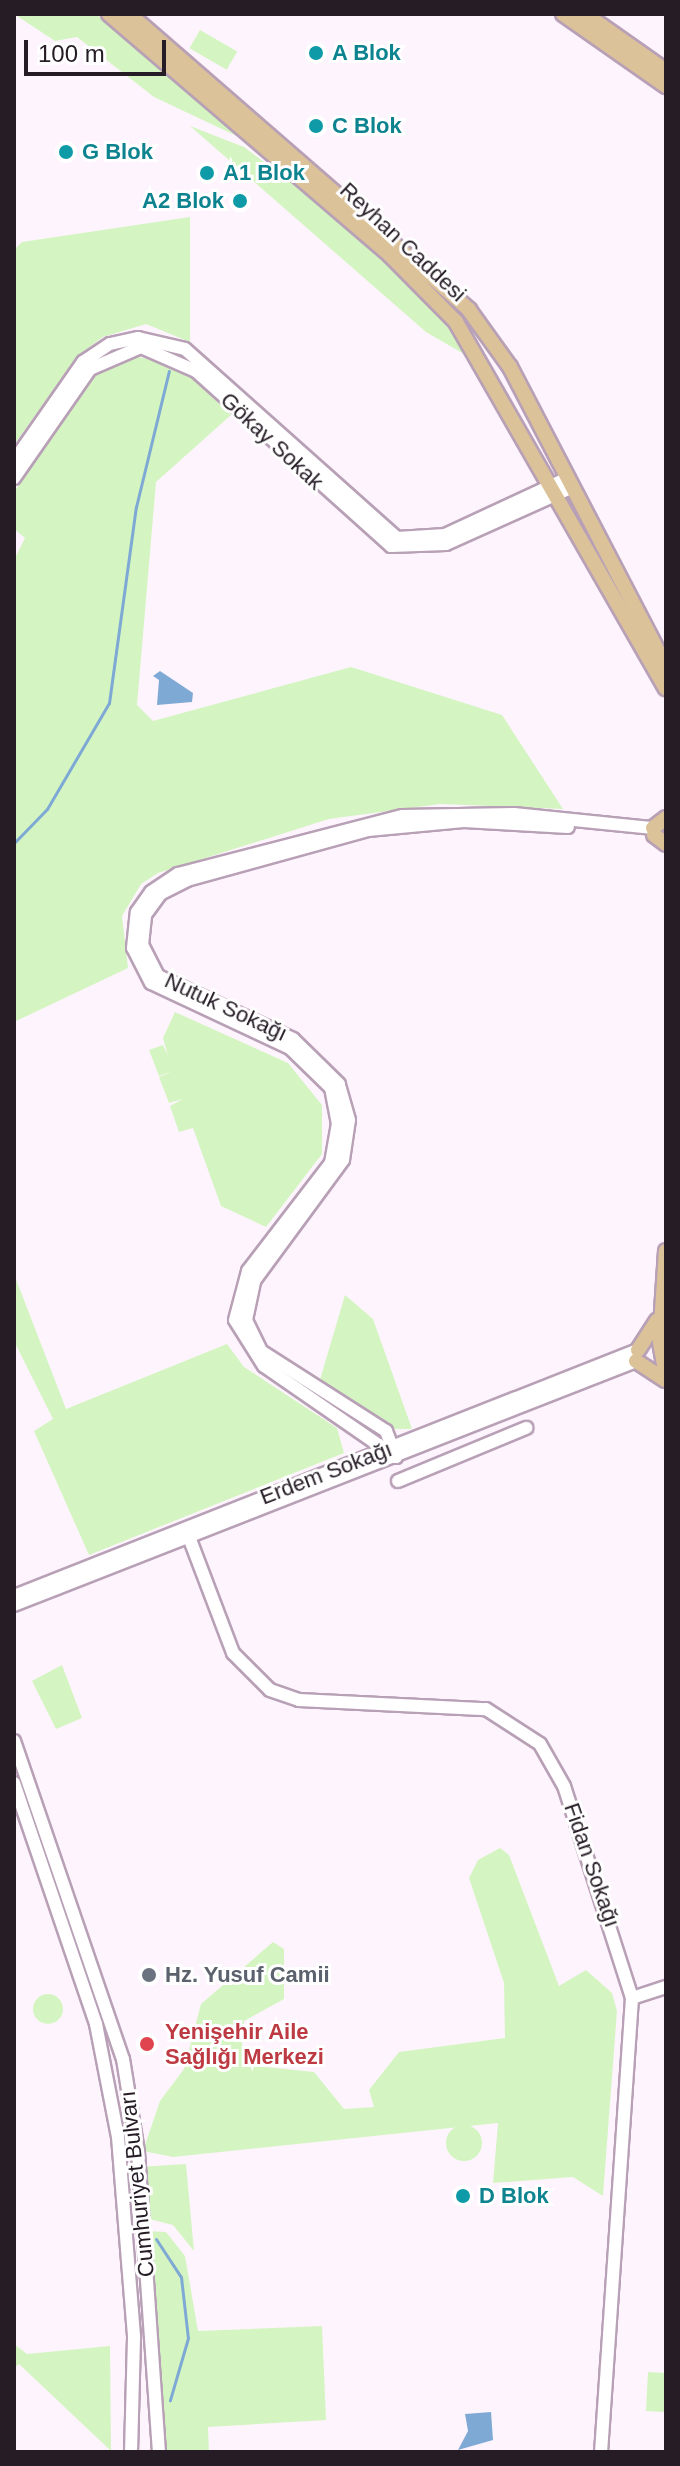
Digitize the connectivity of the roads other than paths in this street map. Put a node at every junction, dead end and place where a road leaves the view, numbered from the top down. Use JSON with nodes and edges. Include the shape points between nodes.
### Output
{"nodes":[{"id":1,"x":109,"y":14,"type":"edge"},
{"id":2,"x":129,"y":14,"type":"edge"},
{"id":3,"x":563,"y":14,"type":"edge"},
{"id":4,"x":585,"y":14,"type":"edge"},
{"id":5,"x":666,"y":71,"type":"edge"},
{"id":6,"x":666,"y":86,"type":"edge"},
{"id":7,"x":239,"y":118,"type":"junction"},
{"id":8,"x":14,"y":461,"type":"edge"},
{"id":9,"x":301,"y":462,"type":"junction"},
{"id":10,"x":14,"y":478,"type":"edge"},
{"id":11,"x":570,"y":483,"type":"junction"},
{"id":12,"x":555,"y":490,"type":"junction"},
{"id":13,"x":666,"y":667,"type":"edge"},
{"id":14,"x":666,"y":688,"type":"edge"},
{"id":15,"x":666,"y":818,"type":"edge"},
{"id":16,"x":661,"y":834,"type":"edge"},
{"id":17,"x":666,"y":1251,"type":"edge"},
{"id":18,"x":662,"y":1306,"type":"junction"},
{"id":19,"x":663,"y":1346,"type":"edge"},
{"id":20,"x":637,"y":1356,"type":"junction"},
{"id":21,"x":666,"y":1376,"type":"edge"},
{"id":22,"x":666,"y":1382,"type":"edge"},
{"id":23,"x":357,"y":1428,"type":"junction"},
{"id":24,"x":526,"y":1428,"type":"dead end"},
{"id":25,"x":381,"y":1452,"type":"junction"},
{"id":26,"x":401,"y":1452,"type":"junction"},
{"id":27,"x":351,"y":1464,"type":"junction"},
{"id":28,"x":418,"y":1474,"type":"junction"},
{"id":29,"x":398,"y":1481,"type":"dead end"},
{"id":30,"x":189,"y":1537,"type":"junction"},
{"id":31,"x":14,"y":1596,"type":"edge"},
{"id":32,"x":14,"y":1605,"type":"edge"},
{"id":33,"x":14,"y":1741,"type":"edge"},
{"id":34,"x":14,"y":1783,"type":"edge"},
{"id":35,"x":52,"y":1847,"type":"junction"},
{"id":36,"x":40,"y":1854,"type":"junction"},
{"id":37,"x":666,"y":1987,"type":"edge"},
{"id":38,"x":632,"y":1998,"type":"junction"},
{"id":39,"x":137,"y":2144,"type":"junction"},
{"id":40,"x":119,"y":2145,"type":"junction"},
{"id":41,"x":131,"y":2452,"type":"edge"},
{"id":42,"x":159,"y":2452,"type":"edge"},
{"id":43,"x":601,"y":2452,"type":"edge"}],
"edges":[{"from":1,"to":7,"type":"main road","name":"Reyhan Caddesi"},
{"from":2,"to":7,"type":"main road","name":"Reyhan Caddesi"},
{"from":3,"to":6,"type":"main road"},
{"from":4,"to":5,"type":"main road"},
{"from":7,"to":11,"type":"main road","name":"Reyhan Caddesi","via":[[469,310],[510,367]]},
{"from":7,"to":12,"type":"main road","name":"Reyhan Caddesi","via":[[456,322]]},
{"from":8,"to":9,"type":"street","name":"Gökay Sokak","via":[[83,362],[110,344],[138,338],[185,349]]},
{"from":9,"to":10,"type":"street","name":"Gökay Sokak","via":[[196,371],[141,347],[90,369]]},
{"from":9,"to":12,"type":"street","name":"Gökay Sokak","via":[[376,526],[409,541],[445,535]]},
{"from":11,"to":12,"type":"street","name":"Gökay Sokak"},
{"from":11,"to":13,"type":"main road","name":"Reyhan Caddesi"},
{"from":12,"to":14,"type":"main road","name":"Reyhan Caddesi"},
{"from":15,"to":16,"type":"main road"},
{"from":16,"to":23,"type":"street","name":"Nutuk Sokağı","via":[[514,814],[403,816],[178,874],[159,884],[137,912],[133,948],[151,983],[290,1048],[331,1088],[338,1124],[331,1163],[248,1271],[235,1311],[253,1356]]},
{"from":16,"to":26,"type":"street","name":"Nutuk Sokağı","via":[[479,821],[387,826],[187,880],[160,894],[145,915],[142,945],[158,976],[293,1039],[339,1084],[349,1120],[343,1160],[254,1281],[246,1320],[269,1359],[386,1431]]},
{"from":17,"to":18,"type":"main road"},
{"from":18,"to":19,"type":"main road"},
{"from":18,"to":20,"type":"main road"},
{"from":19,"to":20,"type":"main road"},
{"from":19,"to":21,"type":"main road"},
{"from":20,"to":22,"type":"main road"},
{"from":20,"to":26,"type":"street","name":"Erdem Sokağı"},
{"from":23,"to":25,"type":"street","name":"Nutuk Sokağı"},
{"from":23,"to":27,"type":"street","via":[[360,1447]]},
{"from":24,"to":28,"type":"street"},
{"from":25,"to":26,"type":"street","name":"Nutuk Sokağı"},
{"from":25,"to":27,"type":"street","name":"Erdem Sokağı"},
{"from":26,"to":28,"type":"street"},
{"from":26,"to":30,"type":"street","name":"Erdem Sokağı"},
{"from":27,"to":31,"type":"street","name":"Erdem Sokağı"},
{"from":28,"to":29,"type":"street"},
{"from":30,"to":32,"type":"street","name":"Erdem Sokağı"},
{"from":30,"to":38,"type":"street","name":"Fidan Sokağı","via":[[233,1653],[270,1690],[299,1700],[468,1704],[505,1716],[540,1744],[564,1786]]},
{"from":33,"to":35,"type":"street","name":"Cumhuriyet Bulvarı"},
{"from":34,"to":36,"type":"street","name":"Cumhuriyet Bulvarı"},
{"from":35,"to":36,"type":"street"},
{"from":35,"to":39,"type":"street","name":"Cumhuriyet Bulvarı","via":[[116,2030]]},
{"from":36,"to":40,"type":"street","name":"Cumhuriyet Bulvarı","via":[[96,2024]]},
{"from":37,"to":38,"type":"street"},
{"from":38,"to":43,"type":"street","name":"Fidan Sokağı"},
{"from":39,"to":40,"type":"street"},
{"from":39,"to":42,"type":"street","name":"Cumhuriyet Bulvarı"},
{"from":40,"to":41,"type":"street","name":"Cumhuriyet Bulvarı","via":[[134,2338]]}]}
